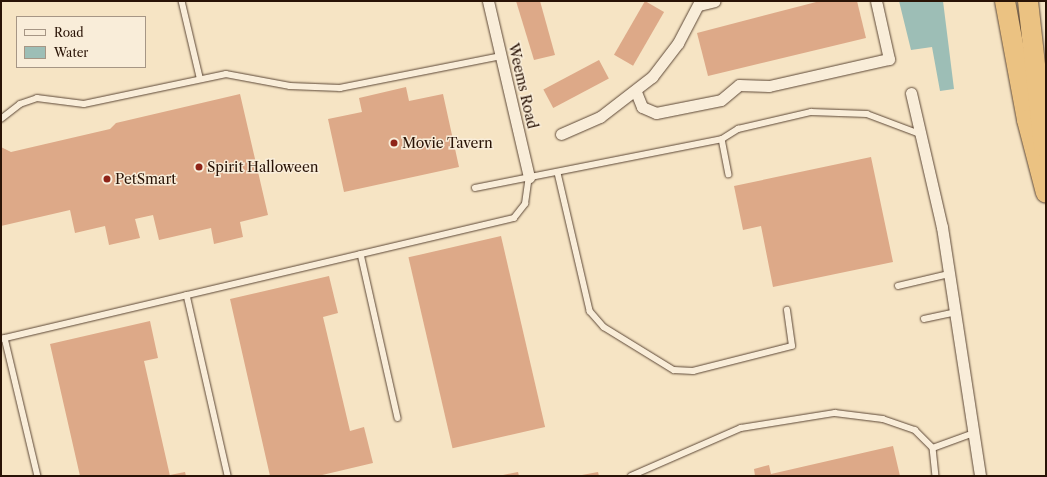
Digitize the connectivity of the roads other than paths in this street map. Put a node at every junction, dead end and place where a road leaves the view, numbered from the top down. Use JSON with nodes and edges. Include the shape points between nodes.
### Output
{"nodes":[{"id":1,"x":182,"y":1,"type":"edge"},
{"id":2,"x":488,"y":1,"type":"edge"},
{"id":3,"x":715,"y":1,"type":"edge"},
{"id":4,"x":876,"y":1,"type":"edge"},
{"id":5,"x":1005,"y":1,"type":"edge"},
{"id":6,"x":1028,"y":1,"type":"edge"},
{"id":7,"x":699,"y":3,"type":"edge"},
{"id":8,"x":500,"y":56,"type":"junction"},
{"id":9,"x":200,"y":77,"type":"junction"},
{"id":10,"x":636,"y":92,"type":"junction"},
{"id":11,"x":911,"y":93,"type":"dead end"},
{"id":12,"x":1,"y":119,"type":"edge"},
{"id":13,"x":561,"y":134,"type":"dead end"},
{"id":14,"x":920,"y":134,"type":"junction"},
{"id":15,"x":722,"y":139,"type":"junction"},
{"id":16,"x":1046,"y":160,"type":"edge"},
{"id":17,"x":558,"y":173,"type":"junction"},
{"id":18,"x":729,"y":174,"type":"dead end"},
{"id":19,"x":529,"y":177,"type":"junction"},
{"id":20,"x":475,"y":188,"type":"dead end"},
{"id":21,"x":1046,"y":194,"type":"edge"},
{"id":22,"x":361,"y":254,"type":"junction"},
{"id":23,"x":949,"y":274,"type":"junction"},
{"id":24,"x":898,"y":286,"type":"dead end"},
{"id":25,"x":187,"y":295,"type":"junction"},
{"id":26,"x":787,"y":310,"type":"dead end"},
{"id":27,"x":956,"y":312,"type":"junction"},
{"id":28,"x":924,"y":319,"type":"dead end"},
{"id":29,"x":3,"y":339,"type":"edge"},
{"id":30,"x":398,"y":418,"type":"dead end"},
{"id":31,"x":975,"y":432,"type":"junction"},
{"id":32,"x":933,"y":448,"type":"junction"},
{"id":33,"x":38,"y":476,"type":"edge"},
{"id":34,"x":228,"y":476,"type":"edge"},
{"id":35,"x":631,"y":476,"type":"edge"},
{"id":36,"x":936,"y":476,"type":"edge"},
{"id":37,"x":980,"y":476,"type":"edge"}],
"edges":[{"from":1,"to":9,"type":"lane"},
{"from":2,"to":8,"type":"street","name":"Weems Road"},
{"from":3,"to":7,"type":"street"},
{"from":4,"to":10,"type":"street","via":[[889,59],[769,86],[739,85],[722,100],[656,113],[642,108]]},
{"from":5,"to":21,"type":"highway","via":[[1027,120]]},
{"from":6,"to":16,"type":"highway"},
{"from":7,"to":10,"type":"street","via":[[670,55]]},
{"from":8,"to":9,"type":"lane","via":[[340,88],[290,86],[226,74]]},
{"from":8,"to":19,"type":"street","name":"Weems Road"},
{"from":9,"to":12,"type":"lane","via":[[84,104],[37,98],[20,104]]},
{"from":10,"to":13,"type":"street","via":[[600,116]]},
{"from":11,"to":14,"type":"street"},
{"from":14,"to":15,"type":"lane","via":[[867,114],[811,112],[738,129]]},
{"from":14,"to":23,"type":"street"},
{"from":15,"to":17,"type":"lane"},
{"from":15,"to":18,"type":"lane"},
{"from":17,"to":19,"type":"lane"},
{"from":17,"to":26,"type":"lane","via":[[590,311],[604,327],[674,370],[693,371],[792,346]]},
{"from":19,"to":20,"type":"lane"},
{"from":19,"to":22,"type":"lane","via":[[525,204],[514,218]]},
{"from":22,"to":25,"type":"lane"},
{"from":22,"to":30,"type":"lane"},
{"from":23,"to":24,"type":"lane"},
{"from":23,"to":27,"type":"street"},
{"from":25,"to":29,"type":"lane"},
{"from":25,"to":34,"type":"lane"},
{"from":27,"to":28,"type":"lane"},
{"from":27,"to":31,"type":"street"},
{"from":29,"to":33,"type":"lane"},
{"from":31,"to":32,"type":"lane"},
{"from":31,"to":37,"type":"street"},
{"from":32,"to":35,"type":"lane","via":[[915,430],[882,419],[835,413],[741,428]]},
{"from":32,"to":36,"type":"lane"}]}
